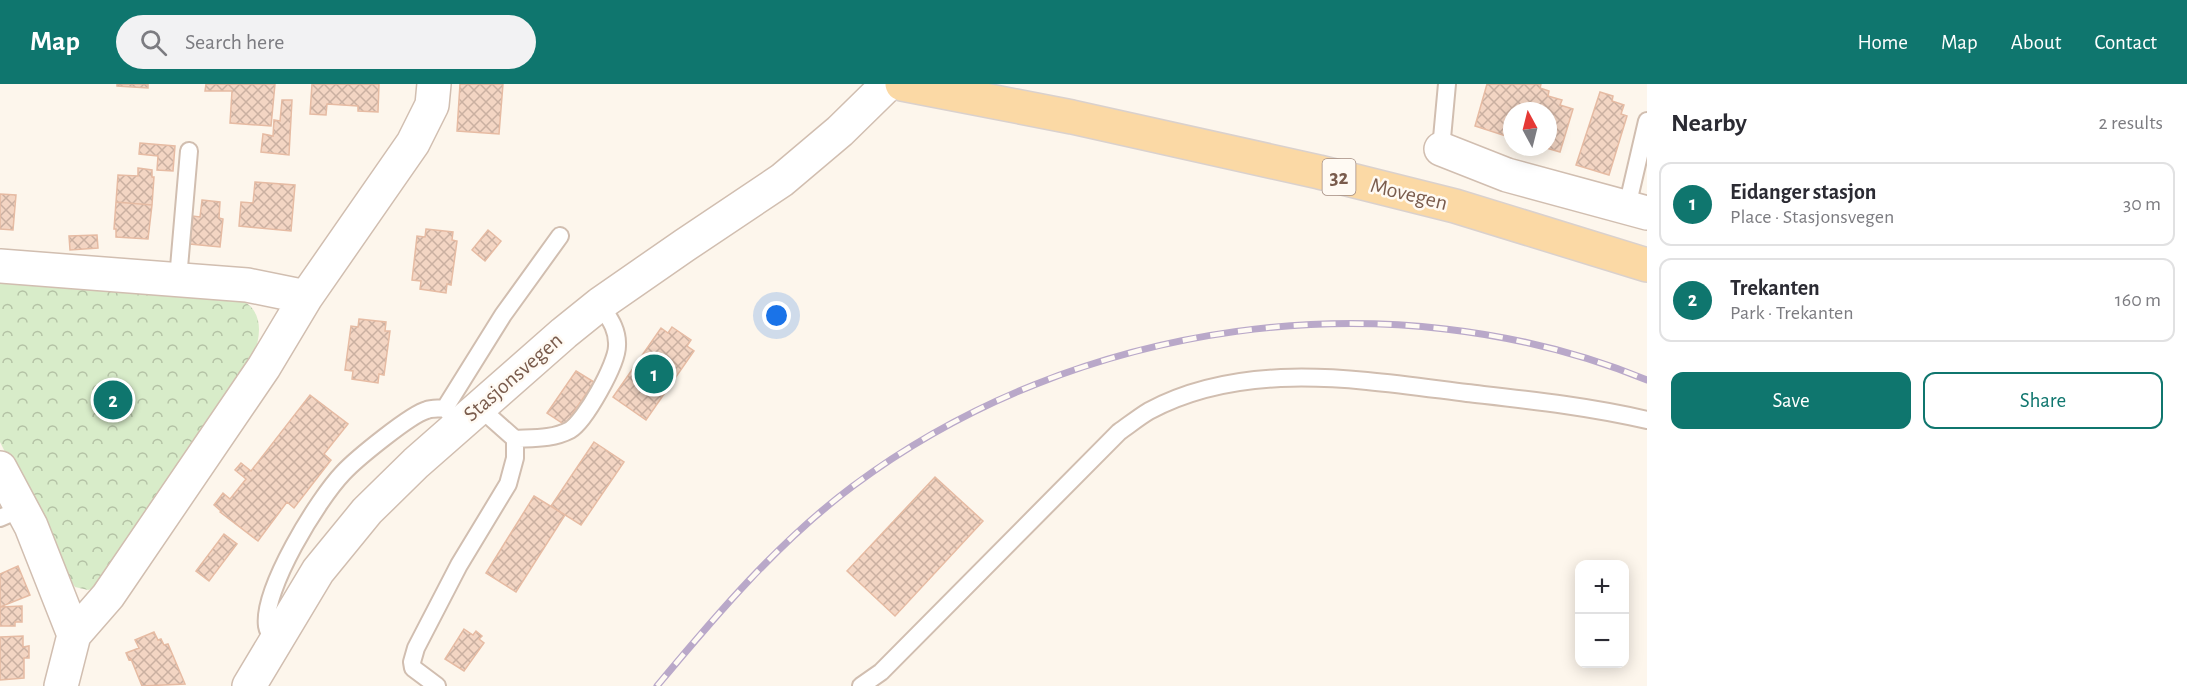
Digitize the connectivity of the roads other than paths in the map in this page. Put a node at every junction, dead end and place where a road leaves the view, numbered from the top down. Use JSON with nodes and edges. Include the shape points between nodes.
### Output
{"nodes":[{"id":1,"x":434,"y":84,"type":"edge"},
{"id":2,"x":888,"y":84,"type":"edge"},
{"id":3,"x":902,"y":84,"type":"edge"},
{"id":4,"x":1447,"y":84,"type":"edge"},
{"id":5,"x":1647,"y":121,"type":"edge"},
{"id":6,"x":1441,"y":149,"type":"joint"},
{"id":7,"x":189,"y":150,"type":"dead end"},
{"id":8,"x":1637,"y":210,"type":"edge"},
{"id":9,"x":560,"y":236,"type":"dead end"},
{"id":10,"x":1647,"y":265,"type":"edge"},
{"id":11,"x":0,"y":266,"type":"edge"},
{"id":12,"x":178,"y":279,"type":"junction"},
{"id":13,"x":306,"y":297,"type":"junction"},
{"id":14,"x":600,"y":304,"type":"junction"},
{"id":15,"x":462,"y":414,"type":"junction"},
{"id":16,"x":1647,"y":420,"type":"edge"},
{"id":17,"x":515,"y":439,"type":"junction"},
{"id":18,"x":0,"y":468,"type":"edge"},
{"id":19,"x":11,"y":514,"type":"edge"},
{"id":20,"x":74,"y":635,"type":"junction"},
{"id":21,"x":275,"y":643,"type":"junction"},
{"id":22,"x":61,"y":686,"type":"edge"},
{"id":23,"x":249,"y":686,"type":"edge"},
{"id":24,"x":436,"y":686,"type":"edge"},
{"id":25,"x":861,"y":686,"type":"edge"}],
"edges":[{"from":1,"to":13,"type":"street","via":[[432,105],[413,143]]},
{"from":2,"to":14,"type":"street","name":"Stasjonsvegen","via":[[782,180]]},
{"from":3,"to":10,"type":"main road","name":"Movegen","number":"32","via":[[1193,142],[1455,206]]},
{"from":4,"to":6,"type":"lane"},
{"from":5,"to":8,"type":"lane"},
{"from":6,"to":8,"type":"street","via":[[1507,175]]},
{"from":7,"to":12,"type":"lane"},
{"from":9,"to":15,"type":"lane","via":[[503,315]]},
{"from":11,"to":12,"type":"street"},
{"from":12,"to":13,"type":"street","via":[[247,285]]},
{"from":13,"to":20,"type":"street","via":[[264,367],[108,596]]},
{"from":14,"to":15,"type":"street","name":"Stasjonsvegen"},
{"from":14,"to":17,"type":"lane","via":[[614,325],[618,348],[606,381],[581,421],[554,436]]},
{"from":15,"to":17,"type":"lane"},
{"from":15,"to":21,"type":"street","name":"Stasjonsvegen","via":[[367,511],[318,571]]},
{"from":15,"to":21,"type":"lane","via":[[426,410],[407,420],[332,485],[276,582],[267,627]]},
{"from":16,"to":25,"type":"lane","via":[[1600,409],[1312,377],[1265,379],[1195,393],[1149,411],[1119,432],[881,672]]},
{"from":17,"to":24,"type":"lane","via":[[508,484],[459,565],[416,648],[413,669]]},
{"from":18,"to":19,"type":"street"},
{"from":19,"to":20,"type":"street","via":[[55,585]]},
{"from":20,"to":22,"type":"street"},
{"from":21,"to":23,"type":"street","name":"Stasjonsvegen"}]}
